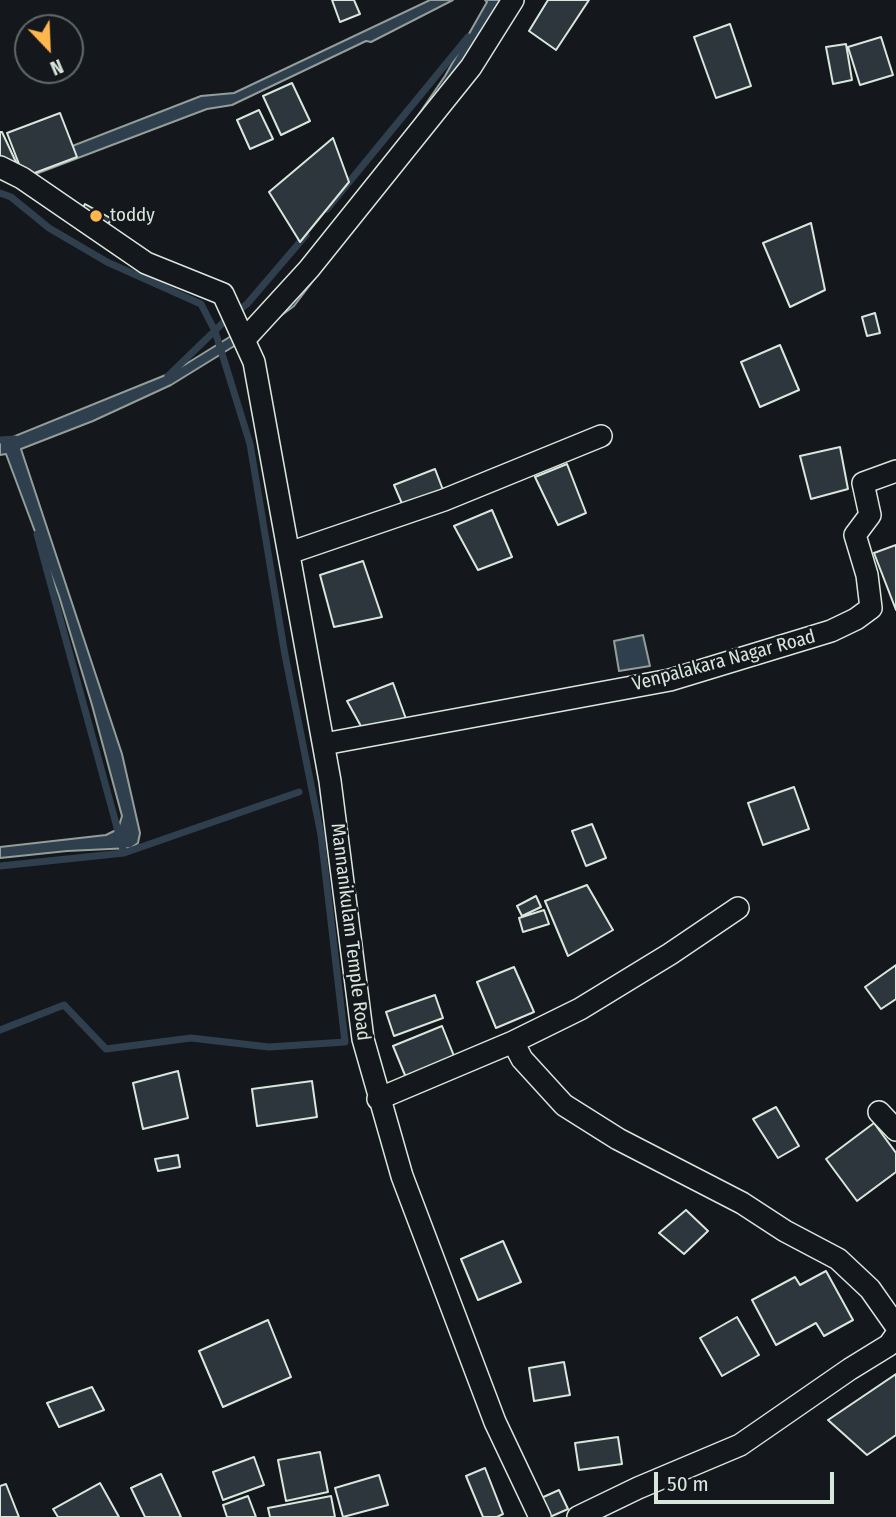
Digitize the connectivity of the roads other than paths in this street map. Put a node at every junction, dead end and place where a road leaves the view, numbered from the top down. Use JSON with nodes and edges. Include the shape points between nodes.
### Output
{"nodes":[{"id":1,"x":513,"y":0,"type":"edge"},
{"id":2,"x":0,"y":167,"type":"edge"},
{"id":3,"x":241,"y":333,"type":"junction"},
{"id":4,"x":601,"y":436,"type":"dead end"},
{"id":5,"x":896,"y":471,"type":"edge"},
{"id":6,"x":289,"y":552,"type":"junction"},
{"id":7,"x":324,"y":744,"type":"junction"},
{"id":8,"x":738,"y":908,"type":"dead end"},
{"id":9,"x":513,"y":1042,"type":"junction"},
{"id":10,"x":378,"y":1099,"type":"junction"},
{"id":11,"x":879,"y":1112,"type":"dead end"},
{"id":12,"x":896,"y":1130,"type":"edge"},
{"id":13,"x":896,"y":1325,"type":"edge"},
{"id":14,"x":896,"y":1335,"type":"edge"},
{"id":15,"x":540,"y":1517,"type":"edge"},
{"id":16,"x":578,"y":1517,"type":"edge"}],
"edges":[{"from":1,"to":3,"type":"street","via":[[471,67],[309,270]]},
{"from":2,"to":3,"type":"street","name":"Mannanikulam Temple Road","via":[[146,263],[223,294]]},
{"from":3,"to":6,"type":"street","name":"Mannanikulam Temple Road","via":[[254,362]]},
{"from":4,"to":6,"type":"street","via":[[444,500]]},
{"from":5,"to":7,"type":"street","name":"Venpalakara Nagar Road","via":[[863,483],[870,515],[855,535],[871,608],[831,631],[670,680]]},
{"from":6,"to":7,"type":"street","name":"Mannanikulam Temple Road"},
{"from":7,"to":10,"type":"street","name":"Mannanikulam Temple Road","via":[[363,1040]]},
{"from":8,"to":9,"type":"street","via":[[580,1009]]},
{"from":9,"to":10,"type":"street"},
{"from":9,"to":13,"type":"street","via":[[522,1059],[564,1105],[838,1259],[870,1289]]},
{"from":10,"to":15,"type":"street","name":"Mannanikulam Temple Road","via":[[457,1324],[504,1443]]},
{"from":11,"to":12,"type":"street"},
{"from":14,"to":16,"type":"street","via":[[889,1345],[740,1445]]}]}
